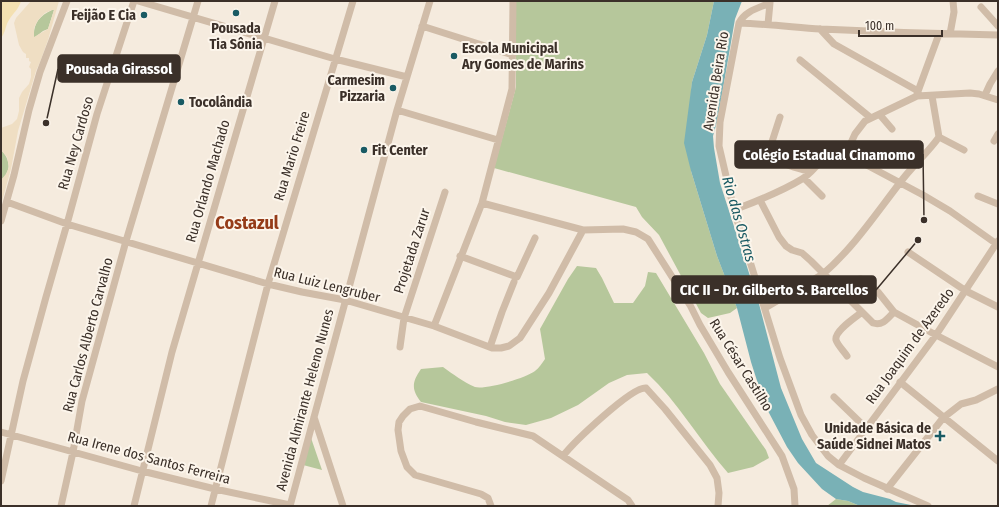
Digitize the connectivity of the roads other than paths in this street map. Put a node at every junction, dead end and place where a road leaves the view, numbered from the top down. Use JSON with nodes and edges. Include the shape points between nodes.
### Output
{"nodes":[{"id":1,"x":67,"y":1,"type":"edge"},
{"id":2,"x":134,"y":1,"type":"edge"},
{"id":3,"x":138,"y":1,"type":"edge"},
{"id":4,"x":198,"y":1,"type":"edge"},
{"id":5,"x":275,"y":1,"type":"edge"},
{"id":6,"x":353,"y":1,"type":"edge"},
{"id":7,"x":430,"y":1,"type":"edge"},
{"id":8,"x":513,"y":1,"type":"edge"},
{"id":9,"x":953,"y":1,"type":"edge"},
{"id":10,"x":770,"y":2,"type":"edge"},
{"id":11,"x":981,"y":8,"type":"dead end"},
{"id":12,"x":193,"y":17,"type":"junction"},
{"id":13,"x":739,"y":23,"type":"junction"},
{"id":14,"x":768,"y":24,"type":"junction"},
{"id":15,"x":422,"y":26,"type":"junction"},
{"id":16,"x":998,"y":26,"type":"edge"},
{"id":17,"x":820,"y":29,"type":"junction"},
{"id":18,"x":939,"y":34,"type":"junction"},
{"id":19,"x":950,"y":34,"type":"junction"},
{"id":20,"x":998,"y":35,"type":"edge"},
{"id":21,"x":263,"y":38,"type":"junction"},
{"id":22,"x":513,"y":55,"type":"junction"},
{"id":23,"x":335,"y":58,"type":"junction"},
{"id":24,"x":800,"y":60,"type":"dead end"},
{"id":25,"x":998,"y":71,"type":"edge"},
{"id":26,"x":407,"y":77,"type":"junction"},
{"id":27,"x":917,"y":94,"type":"junction"},
{"id":28,"x":932,"y":96,"type":"junction"},
{"id":29,"x":985,"y":96,"type":"junction"},
{"id":30,"x":998,"y":100,"type":"edge"},
{"id":31,"x":397,"y":110,"type":"junction"},
{"id":32,"x":880,"y":115,"type":"junction"},
{"id":33,"x":780,"y":117,"type":"dead end"},
{"id":34,"x":871,"y":118,"type":"junction"},
{"id":35,"x":892,"y":129,"type":"dead end"},
{"id":36,"x":998,"y":134,"type":"edge"},
{"id":37,"x":939,"y":137,"type":"junction"},
{"id":38,"x":498,"y":140,"type":"junction"},
{"id":39,"x":994,"y":141,"type":"dead end"},
{"id":40,"x":964,"y":150,"type":"dead end"},
{"id":41,"x":846,"y":154,"type":"junction"},
{"id":42,"x":810,"y":172,"type":"junction"},
{"id":43,"x":804,"y":178,"type":"junction"},
{"id":44,"x":900,"y":182,"type":"junction"},
{"id":45,"x":445,"y":192,"type":"dead end"},
{"id":46,"x":822,"y":196,"type":"dead end"},
{"id":47,"x":978,"y":196,"type":"dead end"},
{"id":48,"x":760,"y":200,"type":"junction"},
{"id":49,"x":7,"y":202,"type":"junction"},
{"id":50,"x":482,"y":203,"type":"junction"},
{"id":51,"x":998,"y":204,"type":"edge"},
{"id":52,"x":734,"y":210,"type":"junction"},
{"id":53,"x":1,"y":221,"type":"edge"},
{"id":54,"x":68,"y":224,"type":"junction"},
{"id":55,"x":583,"y":230,"type":"junction"},
{"id":56,"x":535,"y":238,"type":"dead end"},
{"id":57,"x":126,"y":241,"type":"junction"},
{"id":58,"x":997,"y":243,"type":"edge"},
{"id":59,"x":908,"y":252,"type":"dead end"},
{"id":60,"x":460,"y":256,"type":"junction"},
{"id":61,"x":198,"y":262,"type":"junction"},
{"id":62,"x":823,"y":274,"type":"junction"},
{"id":63,"x":514,"y":282,"type":"dead end"},
{"id":64,"x":268,"y":284,"type":"junction"},
{"id":65,"x":966,"y":291,"type":"junction"},
{"id":66,"x":848,"y":297,"type":"junction"},
{"id":67,"x":345,"y":300,"type":"junction"},
{"id":68,"x":998,"y":307,"type":"edge"},
{"id":69,"x":765,"y":308,"type":"junction"},
{"id":70,"x":862,"y":312,"type":"junction"},
{"id":71,"x":894,"y":312,"type":"junction"},
{"id":72,"x":404,"y":318,"type":"junction"},
{"id":73,"x":434,"y":326,"type":"junction"},
{"id":74,"x":936,"y":335,"type":"junction"},
{"id":75,"x":400,"y":347,"type":"dead end"},
{"id":76,"x":490,"y":348,"type":"junction"},
{"id":77,"x":847,"y":356,"type":"dead end"},
{"id":78,"x":998,"y":367,"type":"edge"},
{"id":79,"x":900,"y":382,"type":"junction"},
{"id":80,"x":998,"y":389,"type":"edge"},
{"id":81,"x":834,"y":397,"type":"dead end"},
{"id":82,"x":313,"y":416,"type":"junction"},
{"id":83,"x":943,"y":418,"type":"junction"},
{"id":84,"x":866,"y":428,"type":"junction"},
{"id":85,"x":1,"y":432,"type":"edge"},
{"id":86,"x":12,"y":435,"type":"junction"},
{"id":87,"x":74,"y":452,"type":"junction"},
{"id":88,"x":564,"y":456,"type":"junction"},
{"id":89,"x":998,"y":461,"type":"edge"},
{"id":90,"x":839,"y":465,"type":"junction"},
{"id":91,"x":142,"y":471,"type":"junction"},
{"id":92,"x":1,"y":480,"type":"edge"},
{"id":93,"x":215,"y":489,"type":"junction"},
{"id":94,"x":887,"y":489,"type":"junction"},
{"id":95,"x":290,"y":505,"type":"edge"},
{"id":96,"x":61,"y":506,"type":"edge"},
{"id":97,"x":134,"y":506,"type":"edge"},
{"id":98,"x":211,"y":506,"type":"edge"},
{"id":99,"x":343,"y":506,"type":"edge"},
{"id":100,"x":491,"y":506,"type":"edge"},
{"id":101,"x":632,"y":506,"type":"edge"},
{"id":102,"x":718,"y":506,"type":"edge"},
{"id":103,"x":795,"y":506,"type":"edge"},
{"id":104,"x":928,"y":506,"type":"edge"}],
"edges":[{"from":1,"to":49,"type":"street","via":[[28,110]]},
{"from":2,"to":54,"type":"street","name":"Rua Ney Cardoso","via":[[97,114]]},
{"from":3,"to":12,"type":"street"},
{"from":4,"to":12,"type":"street","name":"Rua Carlos Alberto Carvalho"},
{"from":5,"to":21,"type":"street","name":"Rua Orlando Machado"},
{"from":6,"to":23,"type":"street","name":"Rua Mario Freire"},
{"from":7,"to":15,"type":"street","name":"Avenida Almirante Heleno Nunes"},
{"from":8,"to":22,"type":"street"},
{"from":9,"to":19,"type":"street"},
{"from":10,"to":13,"type":"street","name":"Avenida Beira Rio","via":[[745,14]]},
{"from":10,"to":14,"type":"street","name":"Avenida Beira Rio"},
{"from":11,"to":16,"type":"street"},
{"from":12,"to":21,"type":"street"},
{"from":12,"to":57,"type":"street","name":"Rua Carlos Alberto Carvalho"},
{"from":13,"to":14,"type":"street"},
{"from":13,"to":52,"type":"street","name":"Avenida Beira Rio","via":[[720,122],[719,146]]},
{"from":14,"to":17,"type":"street"},
{"from":15,"to":22,"type":"street"},
{"from":15,"to":26,"type":"street","name":"Avenida Almirante Heleno Nunes"},
{"from":17,"to":18,"type":"street"},
{"from":17,"to":27,"type":"street","via":[[834,44]]},
{"from":18,"to":19,"type":"street"},
{"from":18,"to":27,"type":"street"},
{"from":19,"to":20,"type":"street"},
{"from":21,"to":23,"type":"street"},
{"from":21,"to":61,"type":"street","name":"Rua Orlando Machado"},
{"from":22,"to":38,"type":"street","via":[[512,89]]},
{"from":23,"to":26,"type":"street"},
{"from":23,"to":64,"type":"street","name":"Rua Mario Freire"},
{"from":24,"to":34,"type":"street"},
{"from":25,"to":29,"type":"street"},
{"from":26,"to":31,"type":"street","name":"Avenida Almirante Heleno Nunes"},
{"from":27,"to":28,"type":"street"},
{"from":27,"to":32,"type":"street"},
{"from":28,"to":29,"type":"street","via":[[964,93]]},
{"from":28,"to":37,"type":"street"},
{"from":29,"to":30,"type":"street"},
{"from":31,"to":38,"type":"street"},
{"from":31,"to":67,"type":"street","name":"Avenida Almirante Heleno Nunes"},
{"from":32,"to":34,"type":"street"},
{"from":32,"to":35,"type":"street"},
{"from":33,"to":42,"type":"street","via":[[769,151],[770,156]]},
{"from":34,"to":41,"type":"street","via":[[858,130]]},
{"from":36,"to":39,"type":"street"},
{"from":37,"to":40,"type":"street"},
{"from":37,"to":44,"type":"street"},
{"from":38,"to":50,"type":"street"},
{"from":41,"to":42,"type":"street","via":[[832,153]]},
{"from":41,"to":44,"type":"street"},
{"from":42,"to":43,"type":"street"},
{"from":43,"to":46,"type":"street"},
{"from":43,"to":48,"type":"street"},
{"from":44,"to":58,"type":"street","via":[[950,211]]},
{"from":44,"to":62,"type":"street","via":[[859,236]]},
{"from":45,"to":72,"type":"street","name":"Projetada Zarur"},
{"from":47,"to":51,"type":"street"},
{"from":48,"to":52,"type":"street"},
{"from":48,"to":62,"type":"street","via":[[786,246],[802,253]]},
{"from":49,"to":53,"type":"street"},
{"from":49,"to":54,"type":"street","name":"Rua Luiz Lengruber"},
{"from":50,"to":55,"type":"street","name":"Rua César Castilho"},
{"from":50,"to":60,"type":"street"},
{"from":52,"to":69,"type":"street","name":"Avenida Beira Rio"},
{"from":54,"to":57,"type":"street","name":"Rua Luiz Lengruber"},
{"from":54,"to":86,"type":"street","name":"Rua Ney Cardoso","via":[[23,381]]},
{"from":55,"to":76,"type":"street","name":"Rua Luiz Lengruber","via":[[549,293],[520,338],[509,346]]},
{"from":55,"to":103,"type":"street","name":"Rua César Castilho","via":[[623,229],[636,232],[648,239],[782,456],[794,489]]},
{"from":56,"to":60,"type":"street","via":[[517,277]]},
{"from":57,"to":61,"type":"street","name":"Rua Luiz Lengruber"},
{"from":57,"to":87,"type":"street","name":"Rua Carlos Alberto Carvalho","via":[[82,401]]},
{"from":58,"to":65,"type":"street","name":"Rua Joaquim de Azeredo"},
{"from":59,"to":65,"type":"street"},
{"from":60,"to":73,"type":"street"},
{"from":61,"to":64,"type":"street","name":"Rua Luiz Lengruber"},
{"from":61,"to":91,"type":"street","name":"Rua Orlando Machado"},
{"from":62,"to":66,"type":"street"},
{"from":62,"to":69,"type":"street"},
{"from":63,"to":76,"type":"street"},
{"from":64,"to":67,"type":"street","name":"Rua Luiz Lengruber"},
{"from":64,"to":93,"type":"street","name":"Rua Mario Freire"},
{"from":65,"to":68,"type":"street"},
{"from":65,"to":74,"type":"street","name":"Rua Joaquim de Azeredo"},
{"from":66,"to":70,"type":"street"},
{"from":66,"to":71,"type":"street","via":[[855,280],[859,278],[878,292]]},
{"from":67,"to":72,"type":"street","name":"Rua Luiz Lengruber"},
{"from":67,"to":82,"type":"street","name":"Avenida Almirante Heleno Nunes"},
{"from":69,"to":90,"type":"street","name":"Avenida Beira Rio","via":[[801,414],[812,435],[828,456]]},
{"from":70,"to":71,"type":"street","via":[[878,324]]},
{"from":70,"to":77,"type":"street","via":[[836,336],[838,345]]},
{"from":71,"to":74,"type":"street"},
{"from":72,"to":73,"type":"street","name":"Rua Luiz Lengruber"},
{"from":72,"to":75,"type":"street","name":"Projetada Zarur"},
{"from":73,"to":76,"type":"street","name":"Rua Luiz Lengruber"},
{"from":74,"to":78,"type":"street"},
{"from":74,"to":79,"type":"street","name":"Rua Joaquim de Azeredo"},
{"from":79,"to":83,"type":"street"},
{"from":79,"to":84,"type":"street","name":"Rua Joaquim de Azeredo"},
{"from":80,"to":83,"type":"street","via":[[961,404]]},
{"from":81,"to":84,"type":"street"},
{"from":82,"to":95,"type":"street","name":"Avenida Almirante Heleno Nunes"},
{"from":82,"to":99,"type":"street"},
{"from":83,"to":89,"type":"street"},
{"from":83,"to":94,"type":"street"},
{"from":84,"to":90,"type":"street","name":"Rua Joaquim de Azeredo"},
{"from":85,"to":86,"type":"street","name":"Rua Irene dos Santos Ferreira"},
{"from":86,"to":87,"type":"street","name":"Rua Irene dos Santos Ferreira"},
{"from":86,"to":92,"type":"street","name":"Rua Ney Cardoso"},
{"from":87,"to":91,"type":"street","name":"Rua Irene dos Santos Ferreira"},
{"from":87,"to":96,"type":"street","name":"Rua Carlos Alberto Carvalho"},
{"from":88,"to":100,"type":"street","via":[[533,436],[420,406],[410,409],[399,422],[398,430],[401,451],[407,467],[415,474],[481,494],[488,498]]},
{"from":88,"to":101,"type":"street","via":[[628,500]]},
{"from":88,"to":102,"type":"street","via":[[578,439],[638,388],[646,388],[710,464],[717,478]]},
{"from":90,"to":94,"type":"street","name":"Avenida Beira Rio"},
{"from":91,"to":93,"type":"street","name":"Rua Irene dos Santos Ferreira"},
{"from":91,"to":97,"type":"street","name":"Rua Orlando Machado"},
{"from":93,"to":95,"type":"street","name":"Rua Irene dos Santos Ferreira"},
{"from":93,"to":98,"type":"street","name":"Rua Mario Freire"},
{"from":94,"to":104,"type":"street","name":"Avenida Beira Rio"}]}
